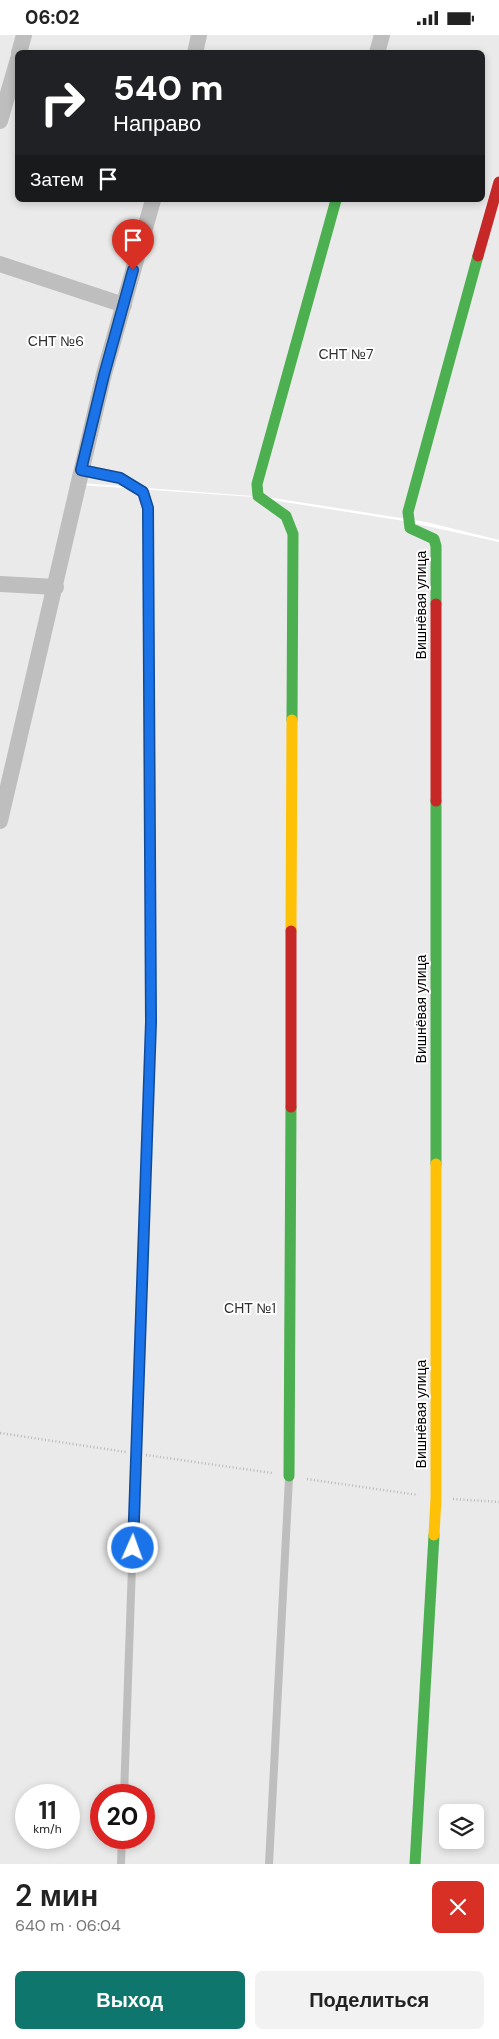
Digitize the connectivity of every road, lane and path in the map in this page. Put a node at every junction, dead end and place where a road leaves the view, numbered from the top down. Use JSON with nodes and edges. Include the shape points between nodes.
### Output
{"nodes":[{"id":1,"x":24,"y":35,"type":"edge"},
{"id":2,"x":200,"y":35,"type":"edge"},
{"id":3,"x":382,"y":35,"type":"edge"},
{"id":4,"x":20,"y":50,"type":"edge"},
{"id":5,"x":195,"y":50,"type":"edge"},
{"id":6,"x":378,"y":50,"type":"edge"},
{"id":7,"x":15,"y":69,"type":"edge"},
{"id":8,"x":0,"y":121,"type":"edge"},
{"id":9,"x":499,"y":182,"type":"edge"},
{"id":10,"x":152,"y":202,"type":"edge"},
{"id":11,"x":335,"y":202,"type":"edge"},
{"id":12,"x":0,"y":264,"type":"edge"},
{"id":13,"x":124,"y":305,"type":"junction"},
{"id":14,"x":81,"y":470,"type":"junction"},
{"id":15,"x":0,"y":584,"type":"edge"},
{"id":16,"x":56,"y":587,"type":"junction"},
{"id":17,"x":0,"y":821,"type":"edge"},
{"id":18,"x":0,"y":1433,"type":"edge"},
{"id":19,"x":137,"y":1453,"type":"junction"},
{"id":20,"x":289,"y":1476,"type":"junction"},
{"id":21,"x":436,"y":1498,"type":"junction"},
{"id":22,"x":499,"y":1502,"type":"edge"},
{"id":23,"x":124,"y":1784,"type":"edge"},
{"id":24,"x":122,"y":1849,"type":"edge"},
{"id":25,"x":121,"y":1864,"type":"edge"},
{"id":26,"x":269,"y":1864,"type":"edge"},
{"id":27,"x":416,"y":1864,"type":"edge"}],
"edges":[{"from":1,"to":4,"type":"street"},
{"from":2,"to":5,"type":"street"},
{"from":3,"to":6,"type":"street"},
{"from":7,"to":8,"type":"street"},
{"from":9,"to":21,"type":"street","name":"Вишнёвая улица","via":[[408,512],[410,528],[434,539],[436,546]]},
{"from":10,"to":13,"type":"street"},
{"from":11,"to":20,"type":"street","via":[[257,484],[258,496],[286,516],[293,534]]},
{"from":12,"to":13,"type":"street"},
{"from":13,"to":14,"type":"street"},
{"from":14,"to":16,"type":"street"},
{"from":14,"to":19,"type":"lane","via":[[120,478],[143,492],[148,508],[151,1022]]},
{"from":15,"to":16,"type":"street"},
{"from":16,"to":17,"type":"street"},
{"from":18,"to":19,"type":"path"},
{"from":19,"to":20,"type":"path"},
{"from":19,"to":23,"type":"lane"},
{"from":20,"to":21,"type":"path"},
{"from":20,"to":26,"type":"lane"},
{"from":21,"to":22,"type":"path"},
{"from":21,"to":27,"type":"street","name":"Вишнёвая улица"},
{"from":24,"to":25,"type":"lane"}]}
